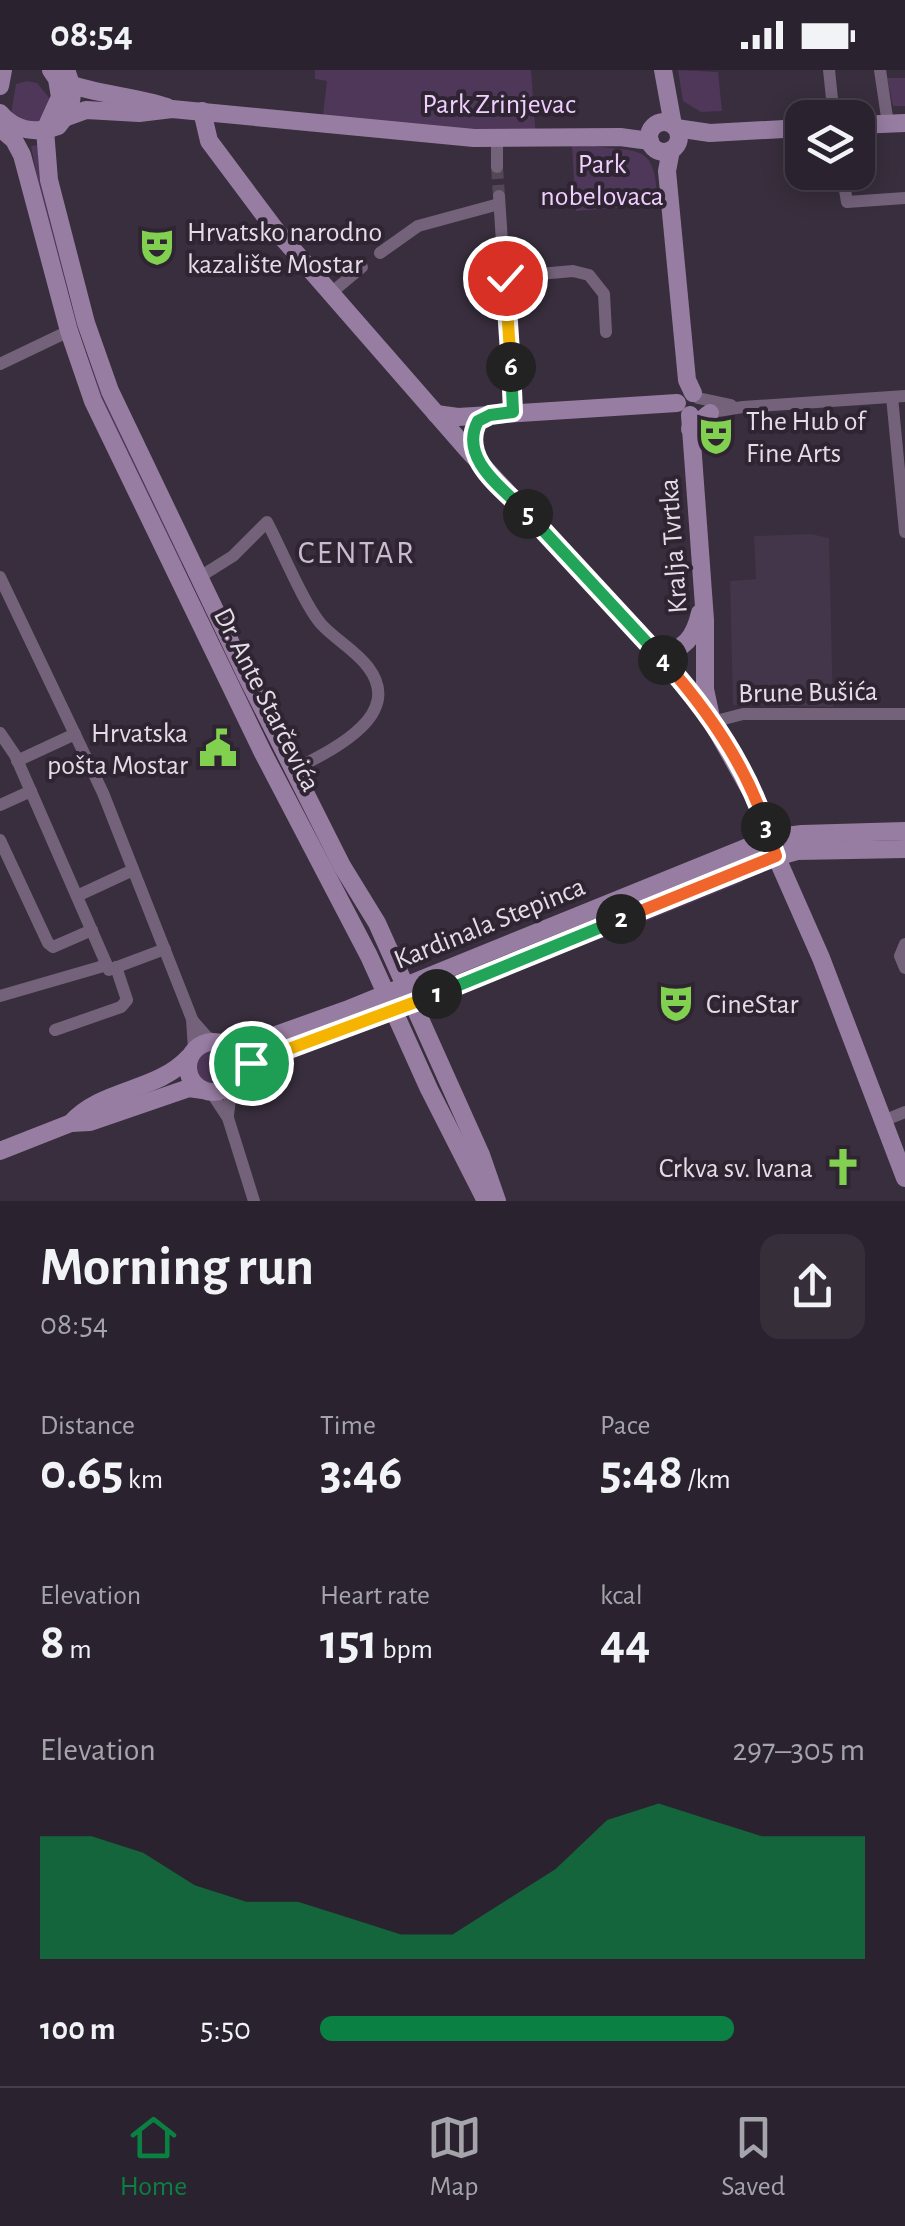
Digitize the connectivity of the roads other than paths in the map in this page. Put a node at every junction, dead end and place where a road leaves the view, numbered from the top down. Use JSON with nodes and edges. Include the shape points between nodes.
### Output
{"nodes":[{"id":1,"x":4,"y":70,"type":"edge"},
{"id":2,"x":663,"y":70,"type":"edge"},
{"id":3,"x":829,"y":70,"type":"edge"},
{"id":4,"x":880,"y":70,"type":"edge"},
{"id":5,"x":62,"y":76,"type":"edge"},
{"id":6,"x":0,"y":86,"type":"edge"},
{"id":7,"x":832,"y":100,"type":"edge"},
{"id":8,"x":172,"y":108,"type":"junction"},
{"id":9,"x":202,"y":110,"type":"junction"},
{"id":10,"x":6,"y":123,"type":"edge"},
{"id":11,"x":896,"y":123,"type":"edge"},
{"id":12,"x":56,"y":124,"type":"junction"},
{"id":13,"x":785,"y":129,"type":"edge"},
{"id":14,"x":664,"y":136,"type":"junction"},
{"id":15,"x":497,"y":140,"type":"junction"},
{"id":16,"x":497,"y":167,"type":"tunnel mouth"},
{"id":17,"x":845,"y":190,"type":"edge"},
{"id":18,"x":905,"y":198,"type":"edge"},
{"id":19,"x":380,"y":252,"type":"dead end"},
{"id":20,"x":362,"y":267,"type":"dead end"},
{"id":21,"x":505,"y":278,"type":"junction"},
{"id":22,"x":330,"y":293,"type":"junction"},
{"id":23,"x":70,"y":331,"type":"junction"},
{"id":24,"x":606,"y":332,"type":"dead end"},
{"id":25,"x":0,"y":364,"type":"edge"},
{"id":26,"x":899,"y":397,"type":"edge"},
{"id":27,"x":691,"y":405,"type":"junction"},
{"id":28,"x":513,"y":412,"type":"junction"},
{"id":29,"x":436,"y":414,"type":"junction"},
{"id":30,"x":490,"y":415,"type":"junction"},
{"id":31,"x":473,"y":456,"type":"junction"},
{"id":32,"x":905,"y":532,"type":"edge"},
{"id":33,"x":0,"y":578,"type":"edge"},
{"id":34,"x":198,"y":578,"type":"junction"},
{"id":35,"x":704,"y":593,"type":"junction"},
{"id":36,"x":659,"y":655,"type":"junction"},
{"id":37,"x":905,"y":714,"type":"edge"},
{"id":38,"x":712,"y":722,"type":"junction"},
{"id":39,"x":0,"y":733,"type":"edge"},
{"id":40,"x":75,"y":734,"type":"junction"},
{"id":41,"x":18,"y":761,"type":"junction"},
{"id":42,"x":299,"y":767,"type":"junction"},
{"id":43,"x":30,"y":791,"type":"junction"},
{"id":44,"x":0,"y":805,"type":"edge"},
{"id":45,"x":905,"y":831,"type":"edge"},
{"id":46,"x":0,"y":840,"type":"edge"},
{"id":47,"x":773,"y":847,"type":"junction"},
{"id":48,"x":905,"y":849,"type":"edge"},
{"id":49,"x":134,"y":870,"type":"junction"},
{"id":50,"x":77,"y":896,"type":"junction"},
{"id":51,"x":92,"y":930,"type":"junction"},
{"id":52,"x":905,"y":944,"type":"edge"},
{"id":53,"x":164,"y":949,"type":"junction"},
{"id":54,"x":112,"y":966,"type":"junction"},
{"id":55,"x":905,"y":968,"type":"edge"},
{"id":56,"x":408,"y":995,"type":"junction"},
{"id":57,"x":0,"y":996,"type":"edge"},
{"id":58,"x":390,"y":1002,"type":"junction"},
{"id":59,"x":192,"y":1018,"type":"junction"},
{"id":60,"x":56,"y":1030,"type":"dead end"},
{"id":61,"x":222,"y":1044,"type":"junction"},
{"id":62,"x":192,"y":1053,"type":"junction"},
{"id":63,"x":234,"y":1079,"type":"junction"},
{"id":64,"x":207,"y":1091,"type":"junction"},
{"id":65,"x":905,"y":1112,"type":"edge"},
{"id":66,"x":228,"y":1118,"type":"junction"},
{"id":67,"x":883,"y":1121,"type":"junction"},
{"id":68,"x":70,"y":1123,"type":"junction"},
{"id":69,"x":0,"y":1151,"type":"edge"},
{"id":70,"x":905,"y":1178,"type":"edge"},
{"id":71,"x":254,"y":1201,"type":"edge"},
{"id":72,"x":486,"y":1201,"type":"edge"},
{"id":73,"x":497,"y":1201,"type":"edge"}],
"edges":[{"from":1,"to":6,"type":"main road"},
{"from":2,"to":14,"type":"main road","name":"Kralja Tvrtka"},
{"from":3,"to":7,"type":"street"},
{"from":4,"to":11,"type":"street"},
{"from":5,"to":8,"type":"main road"},
{"from":5,"to":12,"type":"main road"},
{"from":8,"to":9,"type":"main road"},
{"from":8,"to":12,"type":"main road","via":[[86,110]]},
{"from":9,"to":15,"type":"main road"},
{"from":9,"to":22,"type":"main road","via":[[214,149]]},
{"from":10,"to":12,"type":"main road"},
{"from":10,"to":23,"type":"main road","name":"Dr. Ante Starčevića","via":[[38,207]]},
{"from":12,"to":34,"type":"main road","via":[[49,180],[86,322],[110,391]]},
{"from":13,"to":14,"type":"main road"},
{"from":14,"to":15,"type":"main road"},
{"from":14,"to":27,"type":"main road","name":"Kralja Tvrtka"},
{"from":15,"to":16,"type":"street"},
{"from":17,"to":18,"type":"street","via":[[847,202]]},
{"from":19,"to":21,"type":"street","via":[[418,226],[499,200]]},
{"from":20,"to":22,"type":"street"},
{"from":21,"to":24,"type":"street","via":[[589,275],[604,294]]},
{"from":21,"to":28,"type":"street"},
{"from":22,"to":29,"type":"main road"},
{"from":23,"to":25,"type":"street"},
{"from":23,"to":58,"type":"main road","name":"Dr. Ante Starčevića","via":[[119,459]]},
{"from":26,"to":27,"type":"street"},
{"from":26,"to":32,"type":"street"},
{"from":27,"to":28,"type":"main road"},
{"from":27,"to":35,"type":"main road","name":"Kralja Tvrtka"},
{"from":28,"to":30,"type":"main road"},
{"from":29,"to":30,"type":"main road"},
{"from":29,"to":31,"type":"main road"},
{"from":30,"to":31,"type":"main road","via":[[474,429]]},
{"from":31,"to":36,"type":"main road"},
{"from":33,"to":40,"type":"street"},
{"from":34,"to":42,"type":"main road"},
{"from":34,"to":42,"type":"street","name":"Dr. Ante Starčevića","via":[[267,522],[320,622],[374,676],[376,704],[369,720]]},
{"from":35,"to":36,"type":"main road","via":[[689,642]]},
{"from":35,"to":38,"type":"main road","name":"Kralja Tvrtka"},
{"from":36,"to":38,"type":"main road"},
{"from":37,"to":38,"type":"street","name":"Brune Bušića","via":[[743,714]]},
{"from":38,"to":47,"type":"main road","name":"Kralja Tvrtka","via":[[758,804]]},
{"from":39,"to":41,"type":"street"},
{"from":40,"to":41,"type":"street"},
{"from":40,"to":49,"type":"street"},
{"from":41,"to":43,"type":"street"},
{"from":42,"to":56,"type":"main road"},
{"from":43,"to":44,"type":"street"},
{"from":43,"to":50,"type":"street"},
{"from":45,"to":47,"type":"main road","via":[[802,834]]},
{"from":46,"to":51,"type":"street","via":[[48,943]]},
{"from":47,"to":48,"type":"main road"},
{"from":47,"to":56,"type":"main road","name":"Kardinala Stepinca"},
{"from":47,"to":67,"type":"main road","name":"Kralja Tvrtka"},
{"from":49,"to":50,"type":"street"},
{"from":49,"to":53,"type":"street"},
{"from":50,"to":51,"type":"street"},
{"from":51,"to":54,"type":"street"},
{"from":52,"to":55,"type":"street"},
{"from":53,"to":54,"type":"street"},
{"from":53,"to":59,"type":"street"},
{"from":54,"to":57,"type":"street"},
{"from":54,"to":60,"type":"street","via":[[127,1000],[121,1007]]},
{"from":56,"to":58,"type":"main road","name":"Kardinala Stepinca"},
{"from":56,"to":73,"type":"main road"},
{"from":58,"to":61,"type":"main road","name":"Kardinala Stepinca","via":[[245,1046]]},
{"from":58,"to":63,"type":"main road","name":"Kardinala Stepinca","via":[[251,1063]]},
{"from":58,"to":72,"type":"main road","name":"Dr. Ante Starčevića"},
{"from":59,"to":61,"type":"street"},
{"from":59,"to":62,"type":"street"},
{"from":61,"to":62,"type":"main road","via":[[201,1044]]},
{"from":61,"to":63,"type":"main road","via":[[236,1059]]},
{"from":62,"to":64,"type":"main road","via":[[191,1080]]},
{"from":62,"to":68,"type":"main road","via":[[169,1075],[84,1108]]},
{"from":63,"to":64,"type":"main road"},
{"from":63,"to":66,"type":"street"},
{"from":64,"to":66,"type":"street"},
{"from":64,"to":68,"type":"main road","via":[[189,1088]]},
{"from":65,"to":67,"type":"street"},
{"from":66,"to":71,"type":"street"},
{"from":67,"to":70,"type":"main road","name":"Kralja Tvrtka"},
{"from":68,"to":69,"type":"main road"}]}
